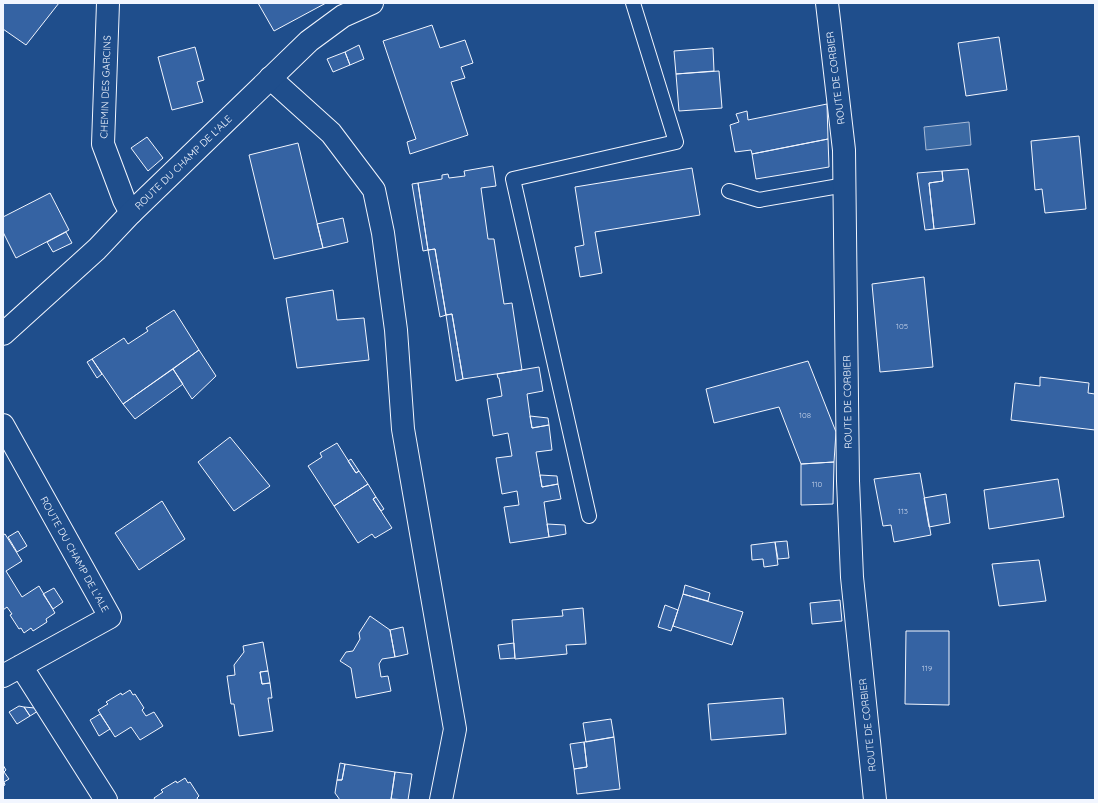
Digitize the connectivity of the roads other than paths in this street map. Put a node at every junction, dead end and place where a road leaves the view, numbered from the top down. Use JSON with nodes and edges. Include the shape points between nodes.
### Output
{"nodes":[{"id":1,"x":108,"y":3,"type":"edge"},
{"id":2,"x":372,"y":3,"type":"edge"},
{"id":3,"x":633,"y":3,"type":"edge"},
{"id":4,"x":827,"y":3,"type":"edge"},
{"id":5,"x":270,"y":78,"type":"junction"},
{"id":6,"x":844,"y":185,"type":"junction"},
{"id":7,"x":729,"y":191,"type":"dead end"},
{"id":8,"x":131,"y":213,"type":"junction"},
{"id":9,"x":3,"y":334,"type":"edge"},
{"id":10,"x":3,"y":425,"type":"edge"},
{"id":11,"x":589,"y":516,"type":"dead end"},
{"id":12,"x":12,"y":671,"type":"edge"},
{"id":13,"x":106,"y":800,"type":"edge"},
{"id":14,"x":441,"y":800,"type":"edge"},
{"id":15,"x":875,"y":800,"type":"edge"}],
"edges":[{"from":1,"to":8,"type":"street","name":"CHEMIN DES GARCINS","via":[[103,144]]},
{"from":2,"to":5,"type":"street","name":"ROUTE DU CHAMP DE L'ALE","via":[[343,16],[308,42]]},
{"from":3,"to":11,"type":"lane","via":[[676,142],[513,179]]},
{"from":4,"to":6,"type":"street","name":"ROUTE DE CORBIER","via":[[844,150]]},
{"from":5,"to":8,"type":"street","name":"ROUTE DU CHAMP DE L'ALE"},
{"from":5,"to":14,"type":"street","via":[[330,133],[374,190],[383,233],[396,330],[403,429],[455,729]]},
{"from":6,"to":7,"type":"lane","via":[[759,200]]},
{"from":6,"to":15,"type":"street","name":"ROUTE DE CORBIER","via":[[848,480],[852,570]]},
{"from":8,"to":9,"type":"street","name":"ROUTE DU CHAMP DE L'ALE","via":[[97,249]]},
{"from":10,"to":12,"type":"street","name":"ROUTE DU CHAMP DE L'ALE","via":[[110,617]]},
{"from":12,"to":13,"type":"street"}]}
